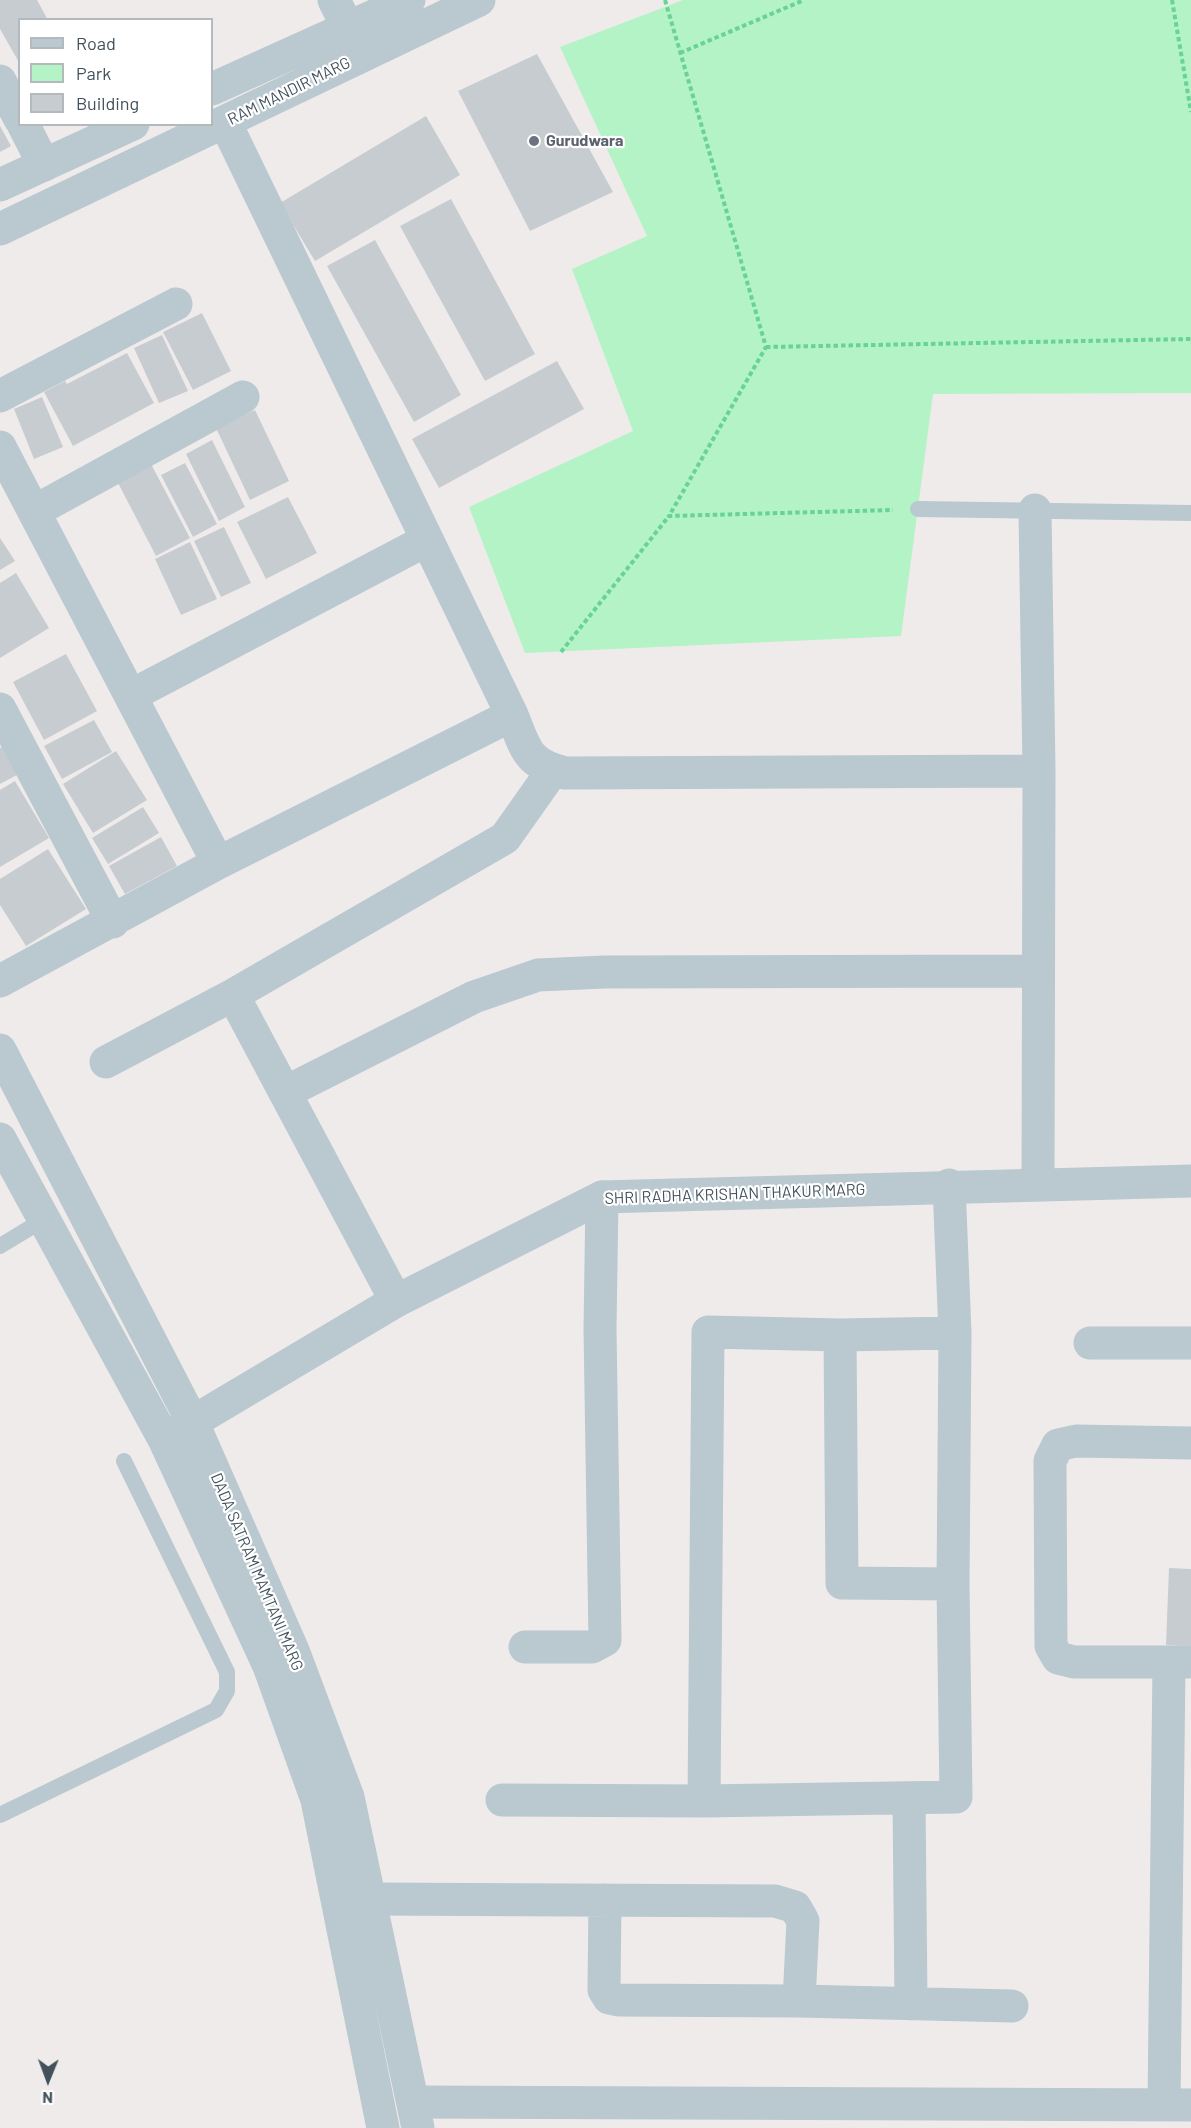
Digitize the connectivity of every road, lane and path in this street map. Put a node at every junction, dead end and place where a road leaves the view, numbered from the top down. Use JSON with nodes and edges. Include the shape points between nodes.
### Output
{"nodes":[{"id":1,"x":409,"y":0,"type":"edge"},
{"id":2,"x":479,"y":0,"type":"edge"},
{"id":3,"x":665,"y":0,"type":"edge"},
{"id":4,"x":804,"y":0,"type":"edge"},
{"id":5,"x":1172,"y":0,"type":"edge"},
{"id":6,"x":341,"y":14,"type":"edge"},
{"id":7,"x":680,"y":53,"type":"junction"},
{"id":8,"x":0,"y":81,"type":"edge"},
{"id":9,"x":213,"y":88,"type":"edge"},
{"id":10,"x":1191,"y":112,"type":"edge"},
{"id":11,"x":18,"y":114,"type":"edge"},
{"id":12,"x":225,"y":122,"type":"junction"},
{"id":13,"x":24,"y":126,"type":"edge"},
{"id":14,"x":129,"y":126,"type":"edge"},
{"id":15,"x":44,"y":165,"type":"junction"},
{"id":16,"x":0,"y":185,"type":"edge"},
{"id":17,"x":0,"y":229,"type":"edge"},
{"id":18,"x":176,"y":304,"type":"dead end"},
{"id":19,"x":1191,"y":339,"type":"edge"},
{"id":20,"x":766,"y":347,"type":"junction"},
{"id":21,"x":0,"y":396,"type":"edge"},
{"id":22,"x":243,"y":397,"type":"dead end"},
{"id":23,"x":0,"y":447,"type":"edge"},
{"id":24,"x":918,"y":509,"type":"joint"},
{"id":25,"x":1035,"y":510,"type":"junction"},
{"id":26,"x":34,"y":511,"type":"junction"},
{"id":27,"x":1191,"y":513,"type":"edge"},
{"id":28,"x":669,"y":516,"type":"junction"},
{"id":29,"x":427,"y":540,"type":"junction"},
{"id":30,"x":561,"y":652,"type":"dead end"},
{"id":31,"x":132,"y":695,"type":"junction"},
{"id":32,"x":0,"y":709,"type":"edge"},
{"id":33,"x":512,"y":715,"type":"junction"},
{"id":34,"x":552,"y":770,"type":"junction"},
{"id":35,"x":1039,"y":771,"type":"junction"},
{"id":36,"x":218,"y":863,"type":"junction"},
{"id":37,"x":113,"y":922,"type":"junction"},
{"id":38,"x":1038,"y":971,"type":"junction"},
{"id":39,"x":0,"y":981,"type":"edge"},
{"id":40,"x":233,"y":995,"type":"junction"},
{"id":41,"x":0,"y":1050,"type":"edge"},
{"id":42,"x":106,"y":1062,"type":"dead end"},
{"id":43,"x":286,"y":1092,"type":"junction"},
{"id":44,"x":0,"y":1139,"type":"edge"},
{"id":45,"x":1191,"y":1181,"type":"edge"},
{"id":46,"x":1038,"y":1184,"type":"junction"},
{"id":47,"x":950,"y":1185,"type":"junction"},
{"id":48,"x":602,"y":1197,"type":"junction"},
{"id":49,"x":43,"y":1220,"type":"junction"},
{"id":50,"x":0,"y":1246,"type":"edge"},
{"id":51,"x":396,"y":1301,"type":"junction"},
{"id":52,"x":955,"y":1333,"type":"junction"},
{"id":53,"x":840,"y":1335,"type":"junction"},
{"id":54,"x":1090,"y":1343,"type":"dead end"},
{"id":55,"x":1191,"y":1343,"type":"edge"},
{"id":56,"x":192,"y":1421,"type":"junction"},
{"id":57,"x":164,"y":1439,"type":"junction"},
{"id":58,"x":1191,"y":1443,"type":"edge"},
{"id":59,"x":124,"y":1461,"type":"dead end"},
{"id":60,"x":953,"y":1584,"type":"junction"},
{"id":61,"x":525,"y":1647,"type":"dead end"},
{"id":62,"x":1180,"y":1662,"type":"edge"},
{"id":63,"x":909,"y":1798,"type":"junction"},
{"id":64,"x":502,"y":1800,"type":"dead end"},
{"id":65,"x":704,"y":1801,"type":"junction"},
{"id":66,"x":0,"y":1815,"type":"edge"},
{"id":67,"x":369,"y":1899,"type":"junction"},
{"id":68,"x":605,"y":1900,"type":"junction"},
{"id":69,"x":799,"y":2001,"type":"junction"},
{"id":70,"x":911,"y":2004,"type":"junction"},
{"id":71,"x":1012,"y":2006,"type":"dead end"},
{"id":72,"x":1178,"y":2105,"type":"edge"},
{"id":73,"x":416,"y":2115,"type":"edge"},
{"id":74,"x":382,"y":2128,"type":"edge"}],
"edges":[{"from":1,"to":6,"type":"street","name":"RAM MANDIR MARG"},
{"from":2,"to":12,"type":"street","name":"RAM MANDIR MARG"},
{"from":3,"to":7,"type":"path"},
{"from":4,"to":7,"type":"path"},
{"from":5,"to":10,"type":"path"},
{"from":6,"to":9,"type":"street","name":"RAM MANDIR MARG"},
{"from":7,"to":20,"type":"path"},
{"from":8,"to":11,"type":"street"},
{"from":12,"to":17,"type":"street","name":"RAM MANDIR MARG"},
{"from":12,"to":29,"type":"street"},
{"from":13,"to":15,"type":"street"},
{"from":14,"to":15,"type":"street"},
{"from":15,"to":16,"type":"street"},
{"from":18,"to":21,"type":"street"},
{"from":19,"to":20,"type":"path"},
{"from":20,"to":28,"type":"path"},
{"from":22,"to":26,"type":"street"},
{"from":23,"to":26,"type":"street"},
{"from":24,"to":25,"type":"lane"},
{"from":24,"to":28,"type":"path"},
{"from":25,"to":27,"type":"lane"},
{"from":25,"to":35,"type":"street"},
{"from":26,"to":31,"type":"street"},
{"from":28,"to":30,"type":"path"},
{"from":29,"to":31,"type":"street"},
{"from":29,"to":33,"type":"street"},
{"from":31,"to":36,"type":"street"},
{"from":32,"to":37,"type":"street"},
{"from":33,"to":34,"type":"street","via":[[528,754]]},
{"from":33,"to":36,"type":"street"},
{"from":34,"to":35,"type":"street"},
{"from":34,"to":40,"type":"street","via":[[505,838]]},
{"from":35,"to":38,"type":"street"},
{"from":36,"to":37,"type":"street"},
{"from":37,"to":39,"type":"street"},
{"from":38,"to":43,"type":"street","via":[[538,975],[474,997]]},
{"from":38,"to":46,"type":"street"},
{"from":40,"to":42,"type":"street"},
{"from":40,"to":43,"type":"street"},
{"from":41,"to":56,"type":"street","name":"DADA SATRAM MAMTANI MARG"},
{"from":43,"to":51,"type":"street"},
{"from":44,"to":49,"type":"street","name":"DADA SATRAM MAMTANI MARG"},
{"from":45,"to":46,"type":"street","name":"SHRI RADHA KRISHAN THAKUR MARG"},
{"from":46,"to":47,"type":"street","name":"SHRI RADHA KRISHAN THAKUR MARG"},
{"from":47,"to":48,"type":"street","name":"SHRI RADHA KRISHAN THAKUR MARG"},
{"from":47,"to":52,"type":"street"},
{"from":48,"to":51,"type":"street","name":"SHRI RADHA KRISHAN THAKUR MARG"},
{"from":48,"to":61,"type":"street","via":[[605,1640],[592,1647]]},
{"from":49,"to":50,"type":"lane"},
{"from":49,"to":57,"type":"street","name":"DADA SATRAM MAMTANI MARG"},
{"from":51,"to":56,"type":"street","name":"SHRI RADHA KRISHAN THAKUR MARG"},
{"from":52,"to":53,"type":"street"},
{"from":52,"to":60,"type":"street"},
{"from":53,"to":60,"type":"street","via":[[842,1583]]},
{"from":53,"to":65,"type":"street","via":[[708,1332]]},
{"from":54,"to":55,"type":"street"},
{"from":56,"to":57,"type":"street","name":"SHRI RADHA KRISHAN THAKUR MARG"},
{"from":56,"to":67,"type":"street","name":"DADA SATRAM MAMTANI MARG","via":[[294,1653],[344,1786]]},
{"from":57,"to":74,"type":"street","name":"DADA SATRAM MAMTANI MARG","via":[[269,1666],[317,1800]]},
{"from":58,"to":62,"type":"street","via":[[1076,1441],[1059,1445],[1050,1461],[1051,1646],[1058,1658],[1074,1662]]},
{"from":59,"to":66,"type":"lane","via":[[227,1672],[227,1691],[216,1710]]},
{"from":60,"to":63,"type":"street","via":[[956,1797]]},
{"from":62,"to":72,"type":"street"},
{"from":63,"to":65,"type":"street"},
{"from":63,"to":70,"type":"street"},
{"from":64,"to":65,"type":"street"},
{"from":67,"to":68,"type":"street"},
{"from":67,"to":73,"type":"street","name":"DADA SATRAM MAMTANI MARG"},
{"from":68,"to":69,"type":"street","via":[[775,1901],[795,1906],[803,1921]]},
{"from":68,"to":69,"type":"street","via":[[604,1990],[609,1998]]},
{"from":69,"to":70,"type":"street"},
{"from":70,"to":71,"type":"street"},
{"from":72,"to":73,"type":"street"}]}
